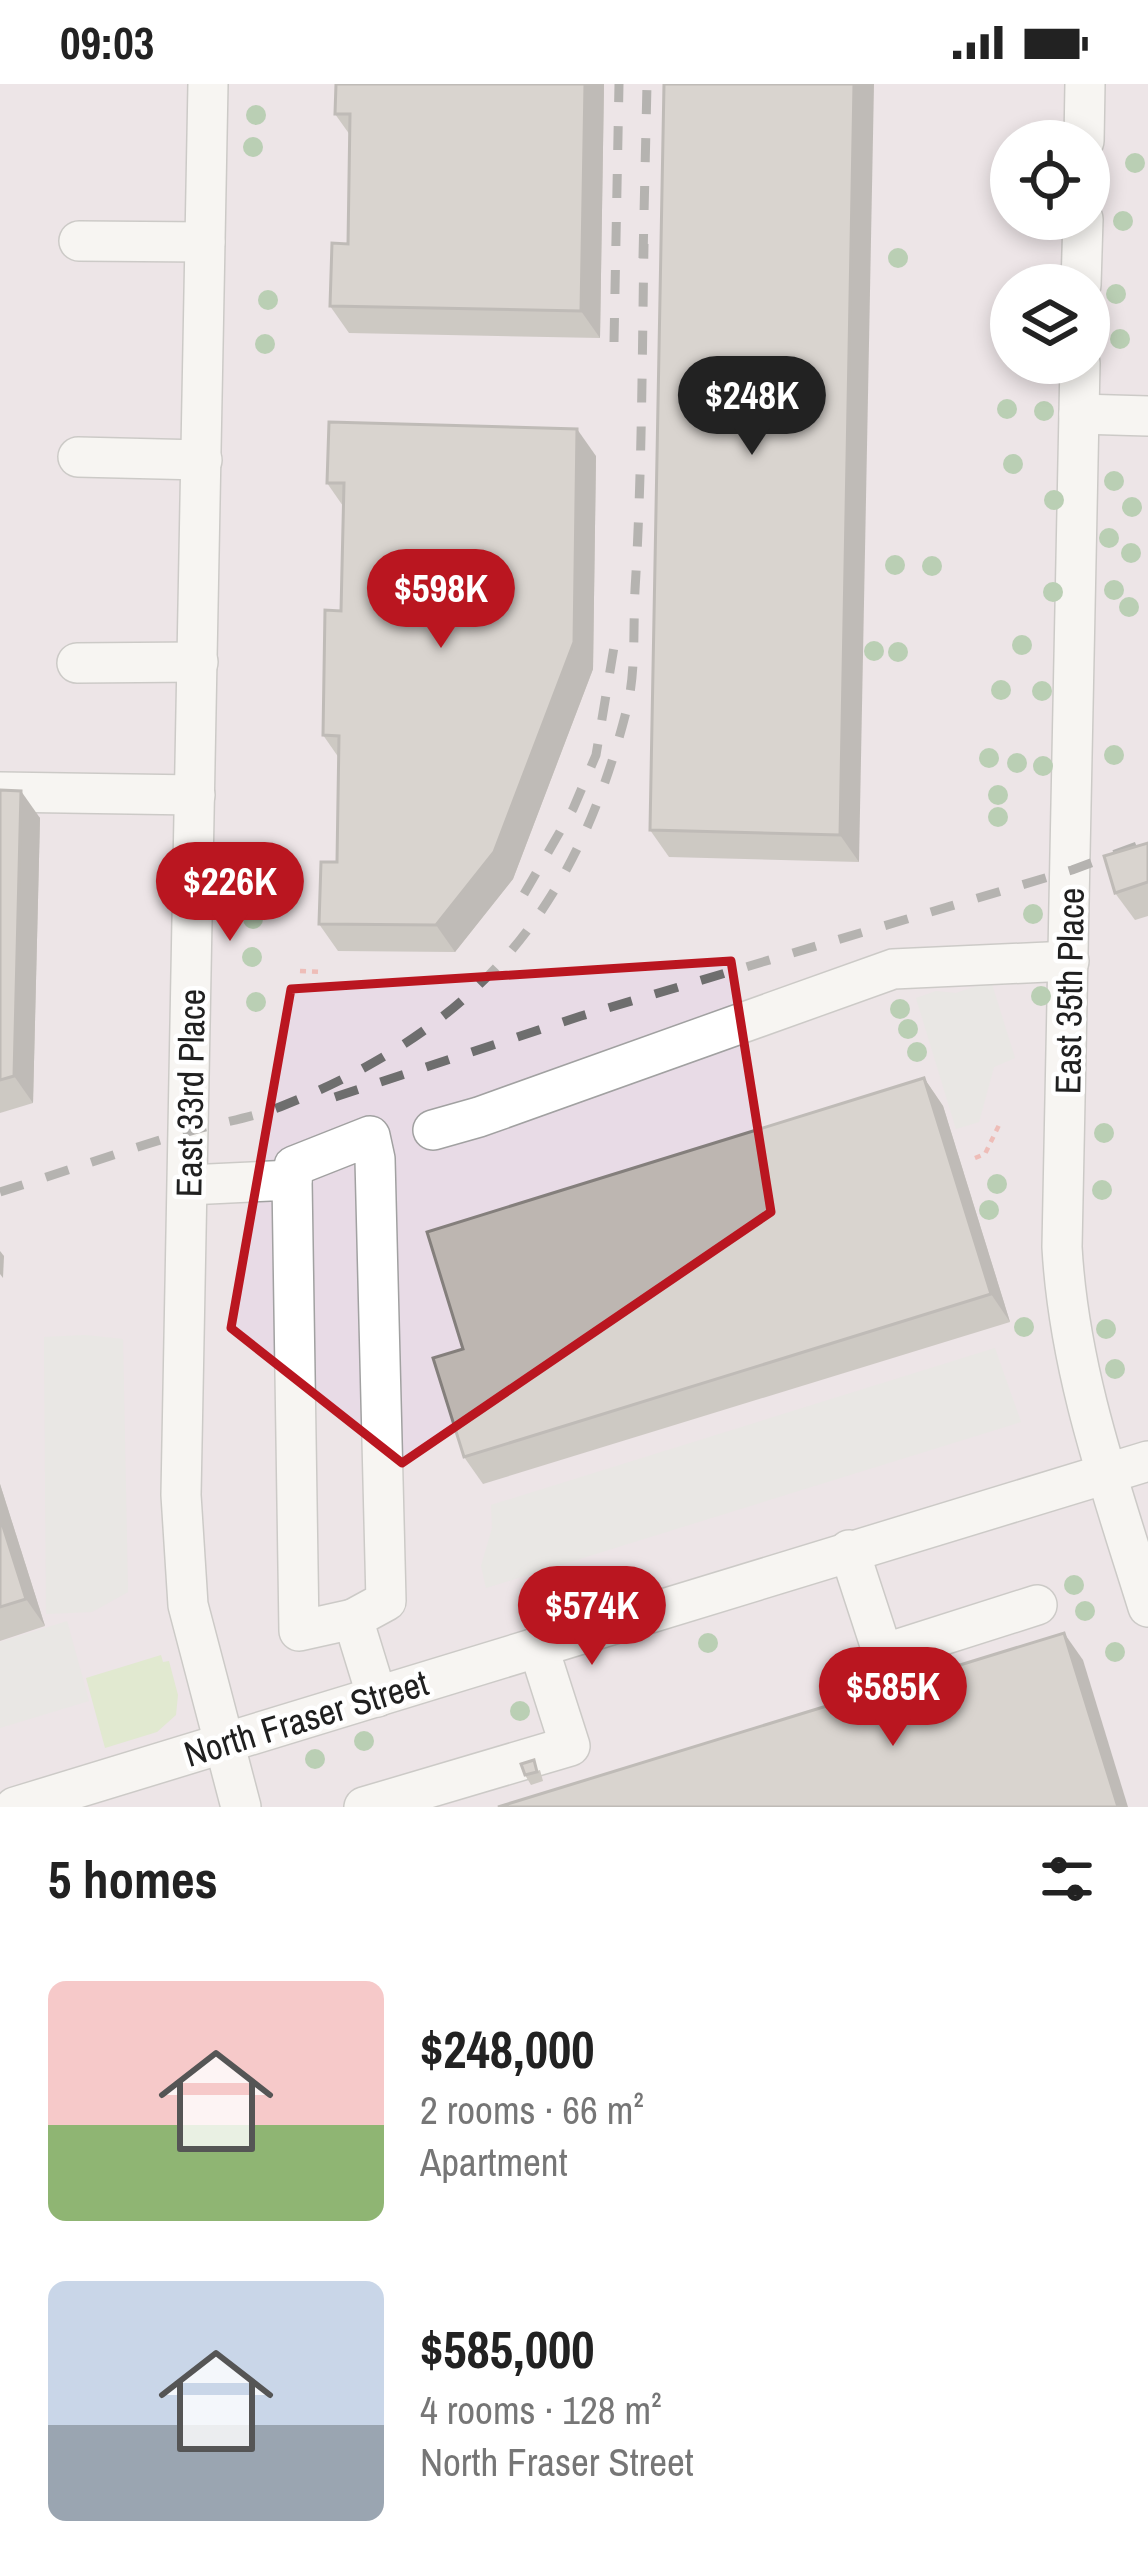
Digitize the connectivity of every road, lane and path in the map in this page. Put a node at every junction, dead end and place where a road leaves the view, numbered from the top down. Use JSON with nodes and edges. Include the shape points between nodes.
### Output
{"nodes":[{"id":1,"x":208,"y":84,"type":"edge"},
{"id":2,"x":1085,"y":84,"type":"edge"},
{"id":3,"x":1084,"y":120,"type":"edge"},
{"id":4,"x":79,"y":241,"type":"dead end"},
{"id":5,"x":206,"y":242,"type":"junction"},
{"id":6,"x":1080,"y":384,"type":"edge"},
{"id":7,"x":1079,"y":413,"type":"junction"},
{"id":8,"x":1148,"y":416,"type":"edge"},
{"id":9,"x":78,"y":457,"type":"dead end"},
{"id":10,"x":202,"y":460,"type":"junction"},
{"id":11,"x":198,"y":662,"type":"junction"},
{"id":12,"x":77,"y":663,"type":"dead end"},
{"id":13,"x":0,"y":792,"type":"edge"},
{"id":14,"x":195,"y":795,"type":"junction"},
{"id":15,"x":1070,"y":961,"type":"junction"},
{"id":16,"x":301,"y":971,"type":"dead end"},
{"id":17,"x":322,"y":972,"type":"dead end"},
{"id":18,"x":1000,"y":1123,"type":"dead end"},
{"id":19,"x":433,"y":1130,"type":"dead end"},
{"id":20,"x":975,"y":1158,"type":"dead end"},
{"id":21,"x":292,"y":1180,"type":"junction"},
{"id":22,"x":188,"y":1185,"type":"junction"},
{"id":23,"x":1148,"y":1461,"type":"edge"},
{"id":24,"x":1106,"y":1472,"type":"junction"},
{"id":25,"x":849,"y":1550,"type":"junction"},
{"id":26,"x":1036,"y":1605,"type":"dead end"},
{"id":27,"x":1148,"y":1607,"type":"edge"},
{"id":28,"x":353,"y":1619,"type":"junction"},
{"id":29,"x":538,"y":1646,"type":"junction"},
{"id":30,"x":377,"y":1697,"type":"junction"},
{"id":31,"x":224,"y":1745,"type":"junction"},
{"id":32,"x":15,"y":1807,"type":"edge"},
{"id":33,"x":242,"y":1807,"type":"edge"},
{"id":34,"x":364,"y":1807,"type":"edge"}],
"edges":[{"from":1,"to":5,"type":"street","name":"East 33rd Place"},
{"from":2,"to":3,"type":"street"},
{"from":4,"to":5,"type":"street"},
{"from":5,"to":10,"type":"street","name":"East 33rd Place"},
{"from":6,"to":7,"type":"street","name":"East 35th Place"},
{"from":7,"to":8,"type":"street"},
{"from":7,"to":15,"type":"street","name":"East 35th Place"},
{"from":9,"to":10,"type":"street"},
{"from":10,"to":11,"type":"street","name":"East 33rd Place"},
{"from":11,"to":12,"type":"street"},
{"from":11,"to":14,"type":"street","name":"East 33rd Place"},
{"from":13,"to":14,"type":"street"},
{"from":14,"to":22,"type":"street","name":"East 33rd Place"},
{"from":15,"to":19,"type":"street","via":[[892,969]]},
{"from":15,"to":24,"type":"street","name":"East 35th Place","via":[[1065,1309]]},
{"from":16,"to":17,"type":"path"},
{"from":18,"to":20,"type":"path"},
{"from":21,"to":22,"type":"street"},
{"from":21,"to":28,"type":"street","via":[[298,1631]]},
{"from":21,"to":28,"type":"street","via":[[294,1166],[370,1136],[386,1601]]},
{"from":22,"to":31,"type":"street","name":"East 33rd Place","via":[[183,1550]]},
{"from":23,"to":24,"type":"street","name":"North Fraser Street"},
{"from":24,"to":25,"type":"street","name":"North Fraser Street"},
{"from":24,"to":27,"type":"street","name":"East 35th Place"},
{"from":25,"to":26,"type":"street","via":[[883,1654]]},
{"from":25,"to":29,"type":"street","name":"North Fraser Street"},
{"from":28,"to":30,"type":"street"},
{"from":29,"to":30,"type":"street","name":"North Fraser Street"},
{"from":29,"to":34,"type":"street","via":[[570,1746]]},
{"from":30,"to":31,"type":"street","name":"North Fraser Street"},
{"from":31,"to":32,"type":"street","name":"North Fraser Street"},
{"from":31,"to":33,"type":"street","name":"East 33rd Place"}]}
